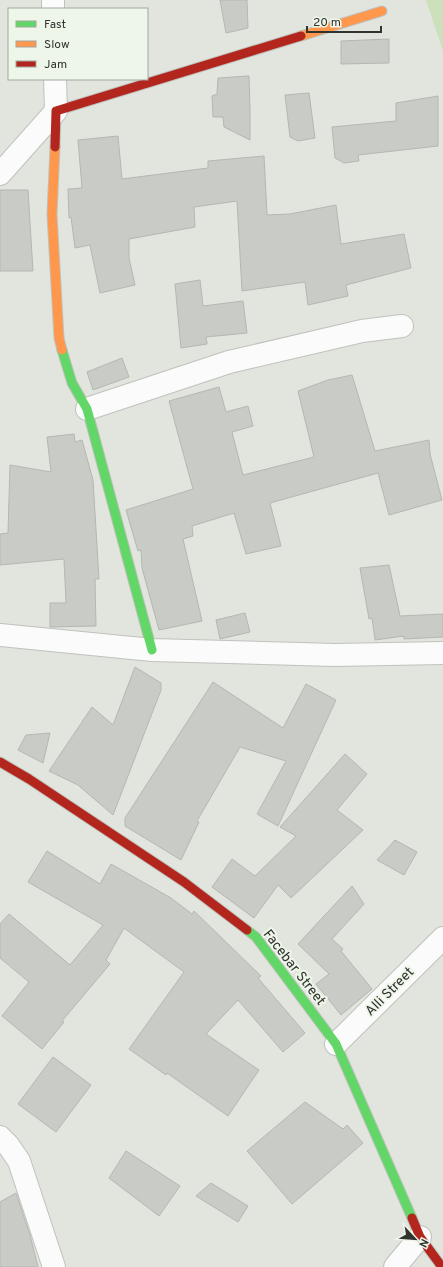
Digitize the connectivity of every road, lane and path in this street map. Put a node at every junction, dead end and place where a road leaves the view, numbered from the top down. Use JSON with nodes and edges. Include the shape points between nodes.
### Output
{"nodes":[{"id":1,"x":382,"y":11,"type":"dead end"},
{"id":2,"x":55,"y":80,"type":"edge"},
{"id":3,"x":56,"y":111,"type":"junction"},
{"id":4,"x":0,"y":174,"type":"edge"},
{"id":5,"x":402,"y":326,"type":"dead end"},
{"id":6,"x":88,"y":409,"type":"junction"},
{"id":7,"x":0,"y":635,"type":"edge"},
{"id":8,"x":152,"y":650,"type":"junction"},
{"id":9,"x":443,"y":654,"type":"edge"},
{"id":10,"x":0,"y":762,"type":"edge"},
{"id":11,"x":443,"y":938,"type":"edge"},
{"id":12,"x":336,"y":1044,"type":"junction"},
{"id":13,"x":0,"y":1137,"type":"edge"},
{"id":14,"x":420,"y":1237,"type":"junction"},
{"id":15,"x":54,"y":1267,"type":"edge"},
{"id":16,"x":395,"y":1267,"type":"edge"},
{"id":17,"x":442,"y":1267,"type":"edge"}],
"edges":[{"from":1,"to":3,"type":"street"},
{"from":2,"to":3,"type":"street"},
{"from":3,"to":4,"type":"street"},
{"from":3,"to":6,"type":"street","via":[[52,214],[60,338],[72,383]]},
{"from":5,"to":6,"type":"street","via":[[362,331],[229,362]]},
{"from":6,"to":8,"type":"street"},
{"from":7,"to":8,"type":"street"},
{"from":8,"to":9,"type":"street","via":[[335,655]]},
{"from":10,"to":12,"type":"street","name":"Facebar Street","via":[[184,882],[256,937]]},
{"from":11,"to":12,"type":"street","name":"Alli Street"},
{"from":12,"to":14,"type":"street","name":"Facebar Street"},
{"from":13,"to":15,"type":"street","via":[[19,1161]]},
{"from":14,"to":16,"type":"street"},
{"from":14,"to":17,"type":"street","name":"Facebar Street"}]}
